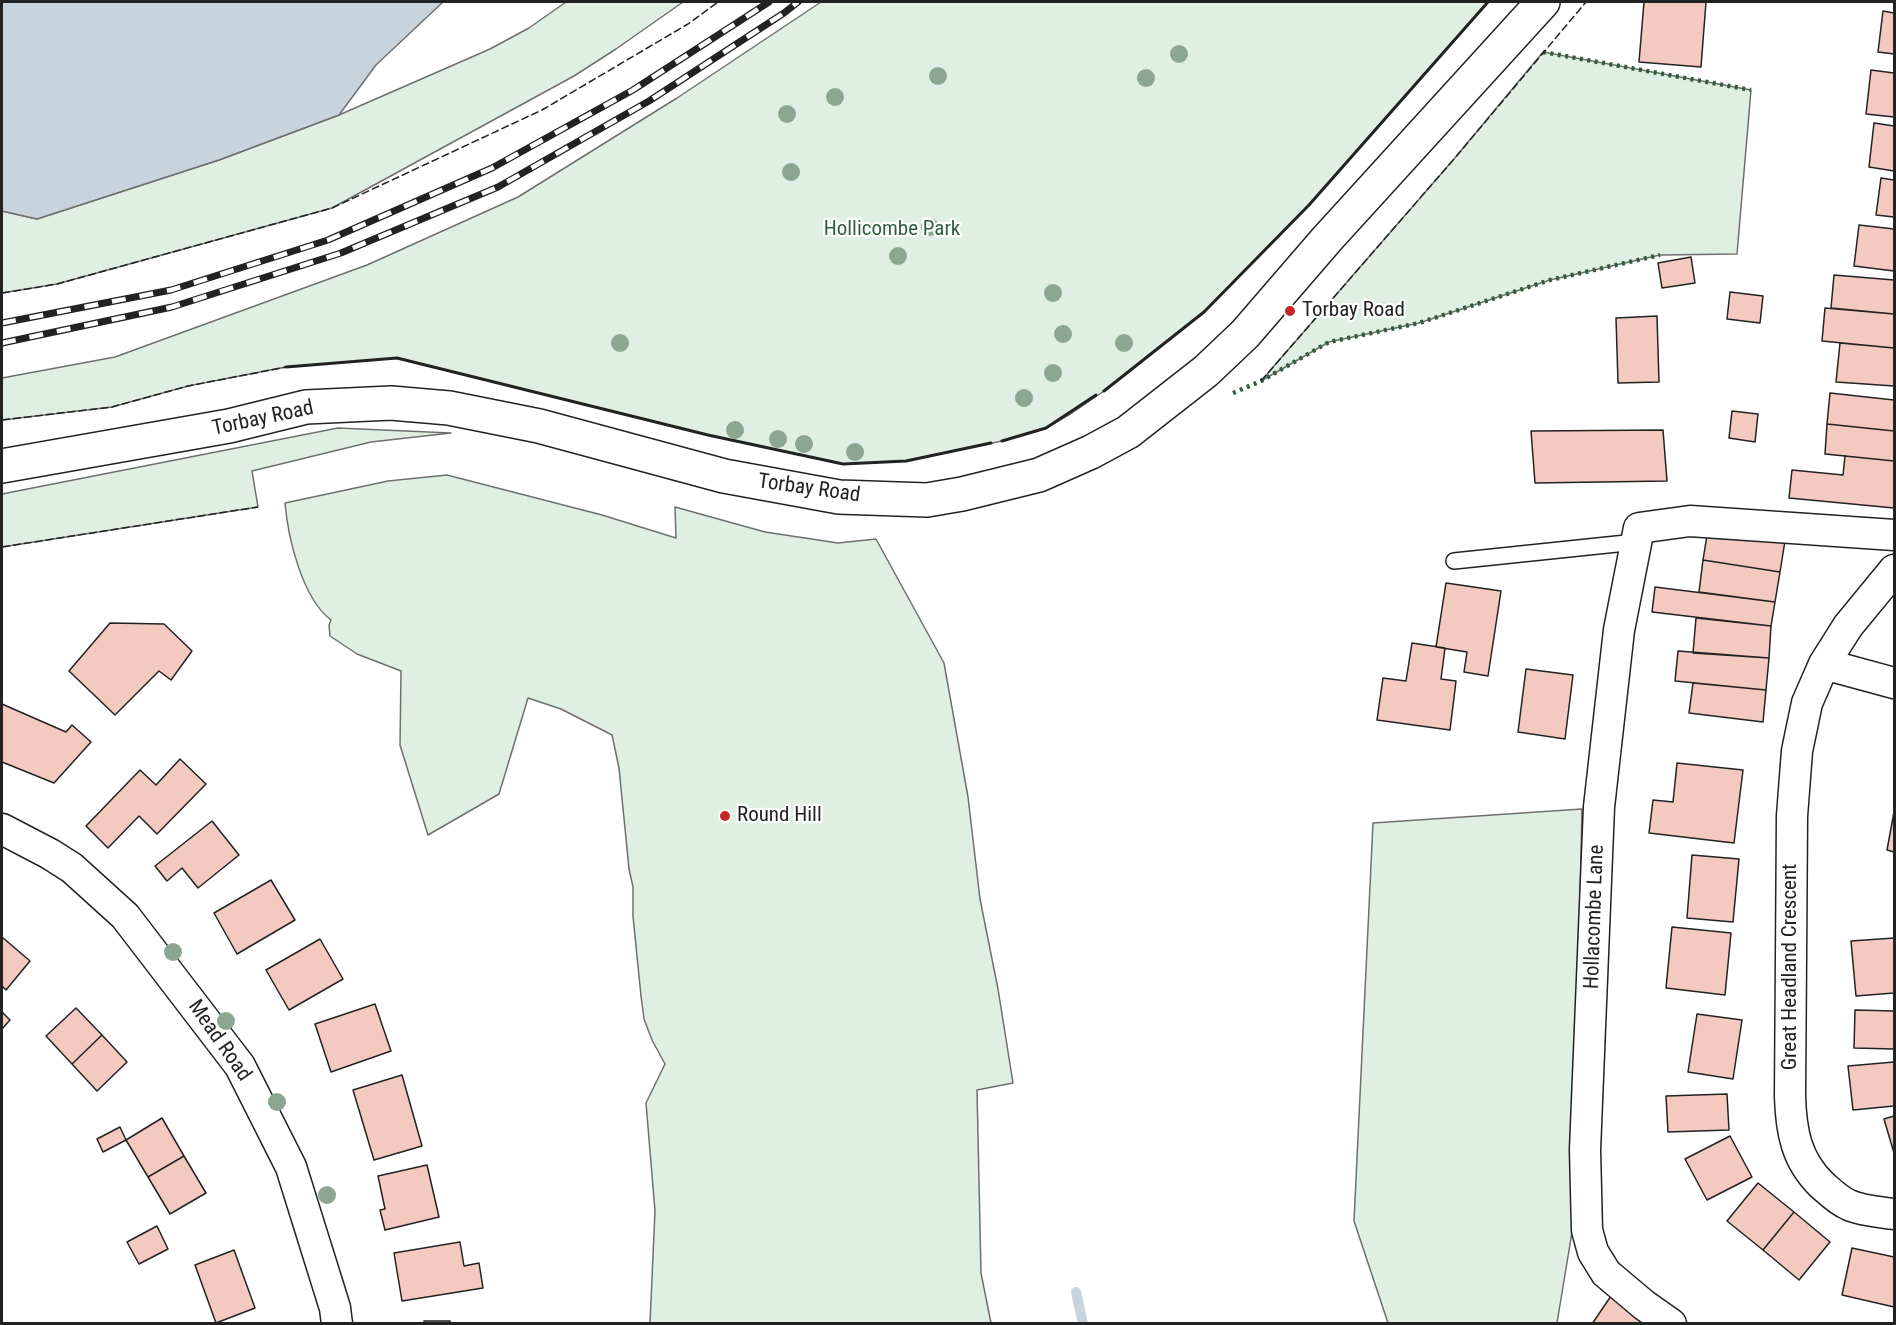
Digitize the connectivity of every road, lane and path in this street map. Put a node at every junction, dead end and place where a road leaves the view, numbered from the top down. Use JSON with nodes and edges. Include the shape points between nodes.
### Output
{"nodes":[{"id":1,"x":1543,"y":2,"type":"edge"},
{"id":2,"x":2,"y":466,"type":"edge"},
{"id":3,"x":1894,"y":535,"type":"edge"},
{"id":4,"x":1636,"y":542,"type":"junction"},
{"id":5,"x":1454,"y":561,"type":"dead end"},
{"id":6,"x":1894,"y":570,"type":"edge"},
{"id":7,"x":1824,"y":664,"type":"junction"},
{"id":8,"x":1894,"y":683,"type":"edge"},
{"id":9,"x":2,"y":829,"type":"edge"},
{"id":10,"x":1894,"y":1214,"type":"edge"},
{"id":11,"x":337,"y":1323,"type":"edge"},
{"id":12,"x":1671,"y":1323,"type":"edge"}],
"edges":[{"from":1,"to":2,"type":"main road","name":"Torbay Road","via":[[1214,364],[1128,432],[1039,475],[927,500],[839,498],[724,476],[528,424],[449,408],[391,403],[306,406],[229,426]]},
{"from":3,"to":4,"type":"street","via":[[1690,521],[1639,528]]},
{"from":4,"to":5,"type":"lane"},
{"from":4,"to":12,"type":"street","name":"Hollacombe Lane","via":[[1619,630],[1599,807],[1586,1150],[1587,1230],[1593,1252],[1606,1273]]},
{"from":6,"to":7,"type":"street","name":"Great Headland Crescent","via":[[1848,626]]},
{"from":7,"to":8,"type":"street"},
{"from":7,"to":10,"type":"street","name":"Great Headland Crescent","via":[[1807,703],[1797,751],[1792,816],[1791,1119],[1794,1141],[1803,1162],[1830,1192],[1849,1205]]},
{"from":9,"to":11,"type":"street","name":"Mead Road","via":[[72,868],[126,916],[240,1066],[291,1167]]}]}
